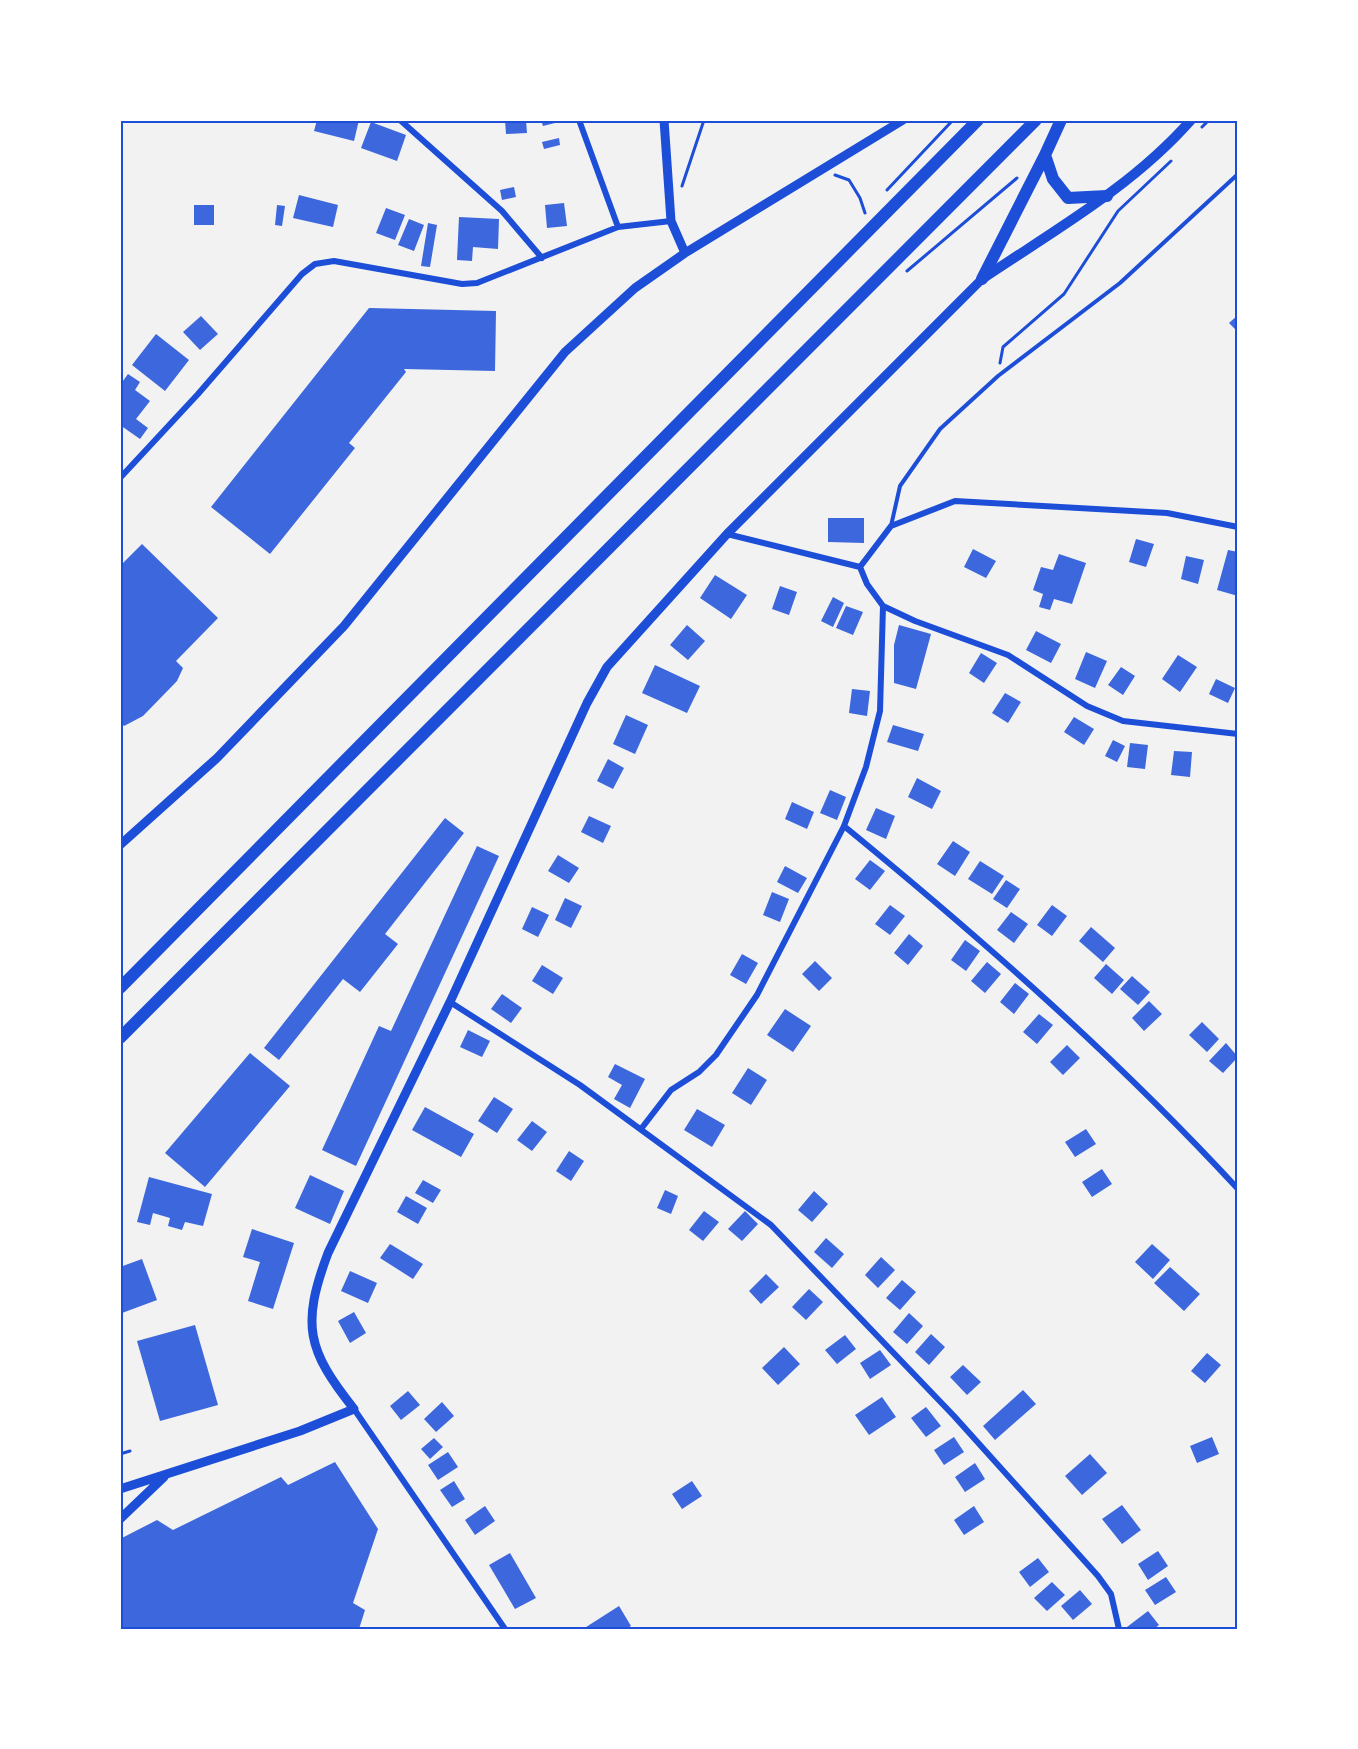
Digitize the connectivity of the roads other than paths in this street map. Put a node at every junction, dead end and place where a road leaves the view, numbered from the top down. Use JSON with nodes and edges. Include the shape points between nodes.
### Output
{"nodes":[{"id":1,"x":400,"y":120,"type":"edge"},
{"id":2,"x":579,"y":120,"type":"edge"},
{"id":3,"x":664,"y":120,"type":"edge"},
{"id":4,"x":903,"y":120,"type":"edge"},
{"id":5,"x":978,"y":120,"type":"edge"},
{"id":6,"x":1036,"y":120,"type":"edge"},
{"id":7,"x":1061,"y":120,"type":"edge"},
{"id":8,"x":1191,"y":120,"type":"edge"},
{"id":9,"x":1045,"y":155,"type":"junction"},
{"id":10,"x":1238,"y":174,"type":"edge"},
{"id":11,"x":1107,"y":196,"type":"junction"},
{"id":12,"x":670,"y":221,"type":"junction"},
{"id":13,"x":618,"y":227,"type":"junction"},
{"id":14,"x":686,"y":253,"type":"junction"},
{"id":15,"x":542,"y":258,"type":"junction"},
{"id":16,"x":982,"y":279,"type":"junction"},
{"id":17,"x":120,"y":478,"type":"edge"},
{"id":18,"x":891,"y":526,"type":"junction"},
{"id":19,"x":1238,"y":527,"type":"edge"},
{"id":20,"x":727,"y":534,"type":"junction"},
{"id":21,"x":860,"y":567,"type":"junction"},
{"id":22,"x":883,"y":606,"type":"junction"},
{"id":23,"x":1238,"y":734,"type":"edge"},
{"id":24,"x":844,"y":826,"type":"junction"},
{"id":25,"x":120,"y":845,"type":"edge"},
{"id":26,"x":120,"y":988,"type":"edge"},
{"id":27,"x":450,"y":1002,"type":"junction"},
{"id":28,"x":120,"y":1038,"type":"edge"},
{"id":29,"x":641,"y":1130,"type":"junction"},
{"id":30,"x":1238,"y":1189,"type":"edge"},
{"id":31,"x":354,"y":1409,"type":"junction"},
{"id":32,"x":165,"y":1475,"type":"junction"},
{"id":33,"x":120,"y":1489,"type":"edge"},
{"id":34,"x":120,"y":1519,"type":"edge"},
{"id":35,"x":505,"y":1629,"type":"edge"},
{"id":36,"x":1119,"y":1629,"type":"edge"}],
"edges":[{"from":1,"to":15,"type":"street","via":[[502,211]]},
{"from":2,"to":13,"type":"street"},
{"from":3,"to":12,"type":"street"},
{"from":4,"to":14,"type":"street"},
{"from":5,"to":26,"type":"main road"},
{"from":6,"to":28,"type":"main road"},
{"from":7,"to":9,"type":"main road"},
{"from":8,"to":11,"type":"main road","via":[[1170,145]]},
{"from":9,"to":11,"type":"main road","via":[[1053,179],[1068,198]]},
{"from":9,"to":16,"type":"main road"},
{"from":10,"to":18,"type":"lane","via":[[1120,283],[998,376],[940,429],[900,486]]},
{"from":11,"to":16,"type":"main road"},
{"from":12,"to":13,"type":"street"},
{"from":12,"to":14,"type":"street"},
{"from":13,"to":15,"type":"street"},
{"from":14,"to":25,"type":"street","via":[[635,288],[565,352],[337,634],[217,758]]},
{"from":15,"to":17,"type":"street","via":[[477,283],[462,284],[334,261],[315,264]]},
{"from":16,"to":20,"type":"street"},
{"from":18,"to":19,"type":"street","via":[[955,501],[1167,513]]},
{"from":18,"to":21,"type":"street"},
{"from":20,"to":21,"type":"street"},
{"from":20,"to":27,"type":"street","via":[[607,667]]},
{"from":21,"to":22,"type":"street"},
{"from":22,"to":23,"type":"street","via":[[1008,655],[1087,706],[1123,721]]},
{"from":22,"to":24,"type":"street","via":[[880,711],[866,767]]},
{"from":24,"to":29,"type":"street","via":[[757,995],[716,1055],[671,1090]]},
{"from":24,"to":30,"type":"street","via":[[951,913],[1090,1037]]},
{"from":27,"to":29,"type":"street","via":[[580,1085]]},
{"from":27,"to":31,"type":"street","via":[[316,1284],[311,1315],[313,1340],[327,1375]]},
{"from":29,"to":36,"type":"street","via":[[771,1225],[930,1391],[1098,1576],[1111,1594]]},
{"from":31,"to":32,"type":"street"},
{"from":31,"to":35,"type":"street"},
{"from":32,"to":33,"type":"street"},
{"from":32,"to":34,"type":"street"}]}
